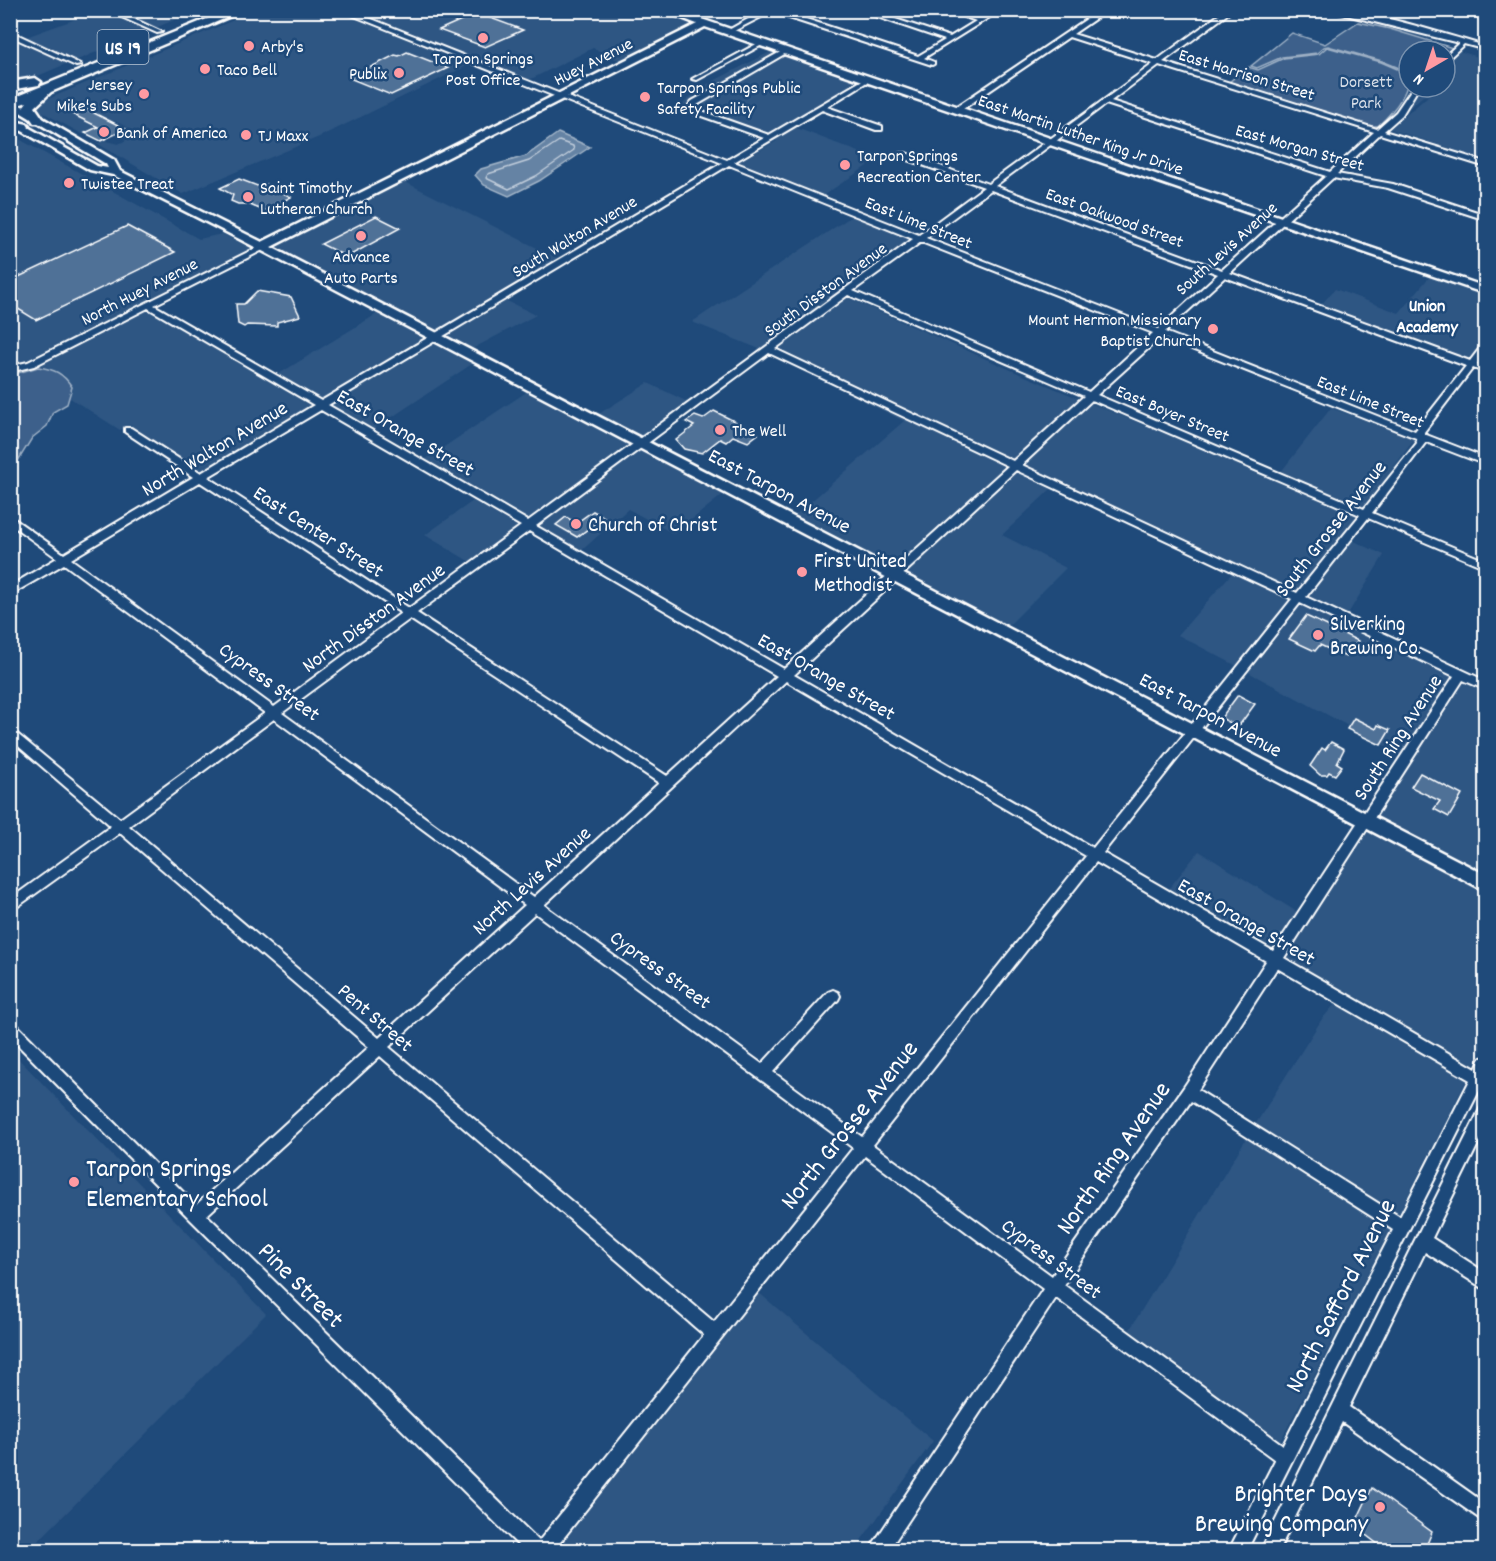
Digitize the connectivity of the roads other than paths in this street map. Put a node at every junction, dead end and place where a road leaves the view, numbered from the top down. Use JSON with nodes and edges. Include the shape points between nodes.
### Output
{"nodes":[{"id":1,"x":109,"y":10,"type":"edge"},
{"id":2,"x":211,"y":10,"type":"edge"},
{"id":3,"x":342,"y":10,"type":"edge"},
{"id":4,"x":665,"y":10,"type":"edge"},
{"id":5,"x":770,"y":10,"type":"edge"},
{"id":6,"x":860,"y":10,"type":"edge"},
{"id":7,"x":949,"y":10,"type":"edge"},
{"id":8,"x":998,"y":10,"type":"edge"},
{"id":9,"x":1105,"y":10,"type":"edge"},
{"id":10,"x":1230,"y":10,"type":"edge"},
{"id":11,"x":1329,"y":10,"type":"edge"},
{"id":12,"x":235,"y":12,"type":"edge"},
{"id":13,"x":981,"y":20,"type":"junction"},
{"id":14,"x":704,"y":24,"type":"junction"},
{"id":15,"x":159,"y":32,"type":"junction"},
{"id":16,"x":728,"y":32,"type":"junction"},
{"id":17,"x":10,"y":33,"type":"edge"},
{"id":18,"x":1068,"y":35,"type":"junction"},
{"id":19,"x":950,"y":39,"type":"junction"},
{"id":20,"x":1463,"y":42,"type":"junction"},
{"id":21,"x":762,"y":43,"type":"junction"},
{"id":22,"x":1457,"y":48,"type":"edge"},
{"id":23,"x":1485,"y":48,"type":"edge"},
{"id":24,"x":786,"y":51,"type":"junction"},
{"id":25,"x":918,"y":59,"type":"junction"},
{"id":26,"x":932,"y":63,"type":"dead end"},
{"id":27,"x":1159,"y":63,"type":"junction"},
{"id":28,"x":78,"y":65,"type":"junction"},
{"id":29,"x":695,"y":79,"type":"dead end"},
{"id":30,"x":868,"y":79,"type":"junction"},
{"id":31,"x":35,"y":82,"type":"junction"},
{"id":32,"x":10,"y":86,"type":"edge"},
{"id":33,"x":51,"y":88,"type":"junction"},
{"id":34,"x":559,"y":96,"type":"junction"},
{"id":35,"x":1408,"y":99,"type":"edge"},
{"id":36,"x":11,"y":100,"type":"edge"},
{"id":37,"x":1106,"y":102,"type":"junction"},
{"id":38,"x":821,"y":107,"type":"junction"},
{"id":39,"x":957,"y":109,"type":"junction"},
{"id":40,"x":38,"y":120,"type":"junction"},
{"id":41,"x":15,"y":124,"type":"edge"},
{"id":42,"x":879,"y":128,"type":"dead end"},
{"id":43,"x":1379,"y":131,"type":"junction"},
{"id":44,"x":770,"y":138,"type":"junction"},
{"id":45,"x":1051,"y":142,"type":"junction"},
{"id":46,"x":903,"y":155,"type":"dead end"},
{"id":47,"x":729,"y":164,"type":"junction"},
{"id":48,"x":1485,"y":165,"type":"edge"},
{"id":49,"x":116,"y":173,"type":"junction"},
{"id":50,"x":1330,"y":175,"type":"junction"},
{"id":51,"x":988,"y":188,"type":"junction"},
{"id":52,"x":1485,"y":218,"type":"edge"},
{"id":53,"x":1280,"y":220,"type":"junction"},
{"id":54,"x":920,"y":238,"type":"junction"},
{"id":55,"x":262,"y":247,"type":"junction"},
{"id":56,"x":1222,"y":274,"type":"junction"},
{"id":57,"x":1485,"y":291,"type":"edge"},
{"id":58,"x":847,"y":292,"type":"junction"},
{"id":59,"x":148,"y":305,"type":"junction"},
{"id":60,"x":1158,"y":332,"type":"junction"},
{"id":61,"x":437,"y":337,"type":"junction"},
{"id":62,"x":1485,"y":346,"type":"edge"},
{"id":63,"x":769,"y":350,"type":"junction"},
{"id":64,"x":1471,"y":365,"type":"junction"},
{"id":65,"x":10,"y":369,"type":"edge"},
{"id":66,"x":1485,"y":370,"type":"edge"},
{"id":67,"x":1089,"y":396,"type":"junction"},
{"id":68,"x":320,"y":406,"type":"junction"},
{"id":69,"x":128,"y":430,"type":"dead end"},
{"id":70,"x":1420,"y":436,"type":"junction"},
{"id":71,"x":641,"y":443,"type":"junction"},
{"id":72,"x":1485,"y":462,"type":"edge"},
{"id":73,"x":1012,"y":466,"type":"junction"},
{"id":74,"x":200,"y":478,"type":"junction"},
{"id":75,"x":1366,"y":514,"type":"junction"},
{"id":76,"x":10,"y":519,"type":"edge"},
{"id":77,"x":528,"y":527,"type":"junction"},
{"id":78,"x":65,"y":558,"type":"junction"},
{"id":79,"x":1485,"y":565,"type":"edge"},
{"id":80,"x":894,"y":576,"type":"junction"},
{"id":81,"x":10,"y":591,"type":"edge"},
{"id":82,"x":1298,"y":599,"type":"junction"},
{"id":83,"x":409,"y":615,"type":"junction"},
{"id":84,"x":1460,"y":675,"type":"junction"},
{"id":85,"x":786,"y":676,"type":"junction"},
{"id":86,"x":1485,"y":686,"type":"edge"},
{"id":87,"x":276,"y":713,"type":"junction"},
{"id":88,"x":1193,"y":730,"type":"junction"},
{"id":89,"x":10,"y":732,"type":"edge"},
{"id":90,"x":669,"y":783,"type":"junction"},
{"id":91,"x":1365,"y":821,"type":"junction"},
{"id":92,"x":121,"y":827,"type":"junction"},
{"id":93,"x":1093,"y":855,"type":"junction"},
{"id":94,"x":1485,"y":884,"type":"edge"},
{"id":95,"x":534,"y":904,"type":"junction"},
{"id":96,"x":10,"y":907,"type":"edge"},
{"id":97,"x":1274,"y":961,"type":"junction"},
{"id":98,"x":833,"y":996,"type":"dead end"},
{"id":99,"x":10,"y":1027,"type":"edge"},
{"id":100,"x":378,"y":1047,"type":"junction"},
{"id":101,"x":1485,"y":1062,"type":"edge"},
{"id":102,"x":764,"y":1072,"type":"junction"},
{"id":103,"x":1482,"y":1080,"type":"edge"},
{"id":104,"x":1189,"y":1092,"type":"junction"},
{"id":105,"x":1485,"y":1112,"type":"edge"},
{"id":106,"x":863,"y":1146,"type":"junction"},
{"id":107,"x":196,"y":1215,"type":"junction"},
{"id":108,"x":1402,"y":1227,"type":"junction"},
{"id":109,"x":1422,"y":1241,"type":"junction"},
{"id":110,"x":1485,"y":1282,"type":"edge"},
{"id":111,"x":1053,"y":1287,"type":"junction"},
{"id":112,"x":714,"y":1333,"type":"junction"},
{"id":113,"x":1339,"y":1410,"type":"junction"},
{"id":114,"x":1285,"y":1457,"type":"junction"},
{"id":115,"x":1485,"y":1515,"type":"edge"},
{"id":116,"x":535,"y":1551,"type":"edge"},
{"id":117,"x":543,"y":1551,"type":"edge"},
{"id":118,"x":879,"y":1551,"type":"edge"},
{"id":119,"x":1238,"y":1551,"type":"edge"},
{"id":120,"x":1270,"y":1551,"type":"edge"}],
"edges":[{"from":1,"to":15,"type":"street"},
{"from":2,"to":15,"type":"highway","number":"US 19"},
{"from":3,"to":34,"type":"street","name":"East Lime Street"},
{"from":4,"to":14,"type":"main road","name":"East Martin Luther King Jr Drive"},
{"from":5,"to":16,"type":"street"},
{"from":5,"to":25,"type":"street"},
{"from":6,"to":19,"type":"street"},
{"from":7,"to":13,"type":"street"},
{"from":8,"to":13,"type":"street"},
{"from":9,"to":18,"type":"street"},
{"from":10,"to":27,"type":"street","name":"South Disston Avenue"},
{"from":11,"to":20,"type":"street"},
{"from":12,"to":33,"type":"highway","number":"US 19"},
{"from":13,"to":19,"type":"street"},
{"from":14,"to":16,"type":"main road","name":"East Martin Luther King Jr Drive"},
{"from":14,"to":34,"type":"main road","name":"Huey Avenue"},
{"from":15,"to":28,"type":"highway","number":"US 19"},
{"from":16,"to":21,"type":"main road","name":"East Martin Luther King Jr Drive"},
{"from":17,"to":28,"type":"street"},
{"from":18,"to":27,"type":"street","name":"East Harrison Street"},
{"from":18,"to":39,"type":"street"},
{"from":19,"to":25,"type":"street"},
{"from":20,"to":22,"type":"street"},
{"from":20,"to":23,"type":"street"},
{"from":21,"to":24,"type":"main road","name":"East Martin Luther King Jr Drive"},
{"from":21,"to":29,"type":"street"},
{"from":24,"to":30,"type":"main road","name":"East Martin Luther King Jr Drive"},
{"from":24,"to":44,"type":"street","via":[[693,105],[700,112]]},
{"from":25,"to":26,"type":"street"},
{"from":27,"to":37,"type":"street","name":"South Disston Avenue"},
{"from":27,"to":43,"type":"street","name":"East Harrison Street"},
{"from":28,"to":31,"type":"highway","number":"US 19"},
{"from":30,"to":38,"type":"street","name":"South Walton Avenue"},
{"from":30,"to":39,"type":"main road","name":"East Martin Luther King Jr Drive"},
{"from":31,"to":32,"type":"highway"},
{"from":31,"to":36,"type":"highway","number":"US 19"},
{"from":33,"to":36,"type":"highway","number":"US 19"},
{"from":33,"to":40,"type":"highway","via":[[29,107]]},
{"from":34,"to":47,"type":"street","name":"East Lime Street"},
{"from":34,"to":55,"type":"main road","name":"Huey Avenue"},
{"from":35,"to":43,"type":"street","name":"South Levis Avenue"},
{"from":36,"to":40,"type":"main road","name":"East Tarpon Avenue"},
{"from":37,"to":45,"type":"street","name":"South Disston Avenue"},
{"from":37,"to":50,"type":"street","name":"East Morgan Street"},
{"from":38,"to":42,"type":"street"},
{"from":38,"to":44,"type":"street","name":"South Walton Avenue"},
{"from":39,"to":45,"type":"main road","name":"East Martin Luther King Jr Drive"},
{"from":40,"to":49,"type":"main road","name":"East Tarpon Avenue","via":[[110,162]]},
{"from":41,"to":49,"type":"main road","name":"East Tarpon Avenue","via":[[94,168]]},
{"from":43,"to":48,"type":"street","name":"East Harrison Street"},
{"from":43,"to":50,"type":"street","name":"South Levis Avenue"},
{"from":44,"to":47,"type":"street","name":"South Walton Avenue"},
{"from":45,"to":51,"type":"street","name":"South Disston Avenue"},
{"from":45,"to":53,"type":"main road","name":"East Martin Luther King Jr Drive"},
{"from":46,"to":51,"type":"street","name":"East Oakwood Street"},
{"from":47,"to":54,"type":"street","name":"East Lime Street"},
{"from":47,"to":61,"type":"street","name":"South Walton Avenue"},
{"from":49,"to":55,"type":"main road","name":"East Tarpon Avenue"},
{"from":50,"to":52,"type":"street","name":"East Morgan Street","via":[[1385,185]]},
{"from":50,"to":53,"type":"street","name":"South Levis Avenue"},
{"from":51,"to":54,"type":"street","name":"South Disston Avenue"},
{"from":51,"to":56,"type":"street","name":"East Oakwood Street"},
{"from":53,"to":56,"type":"street","name":"South Levis Avenue"},
{"from":53,"to":57,"type":"main road","name":"East Martin Luther King Jr Drive"},
{"from":54,"to":58,"type":"street","name":"South Disston Avenue"},
{"from":54,"to":60,"type":"street","name":"East Lime Street"},
{"from":55,"to":59,"type":"street","name":"North Huey Avenue"},
{"from":55,"to":61,"type":"main road","name":"East Tarpon Avenue"},
{"from":56,"to":60,"type":"street","name":"South Levis Avenue"},
{"from":56,"to":64,"type":"street","name":"East Oakwood Street"},
{"from":58,"to":63,"type":"street","name":"South Disston Avenue"},
{"from":58,"to":67,"type":"street","name":"East Boyer Street"},
{"from":59,"to":65,"type":"street","name":"North Huey Avenue","via":[[31,364]]},
{"from":59,"to":68,"type":"street","name":"East Orange Street"},
{"from":60,"to":67,"type":"street","name":"South Levis Avenue"},
{"from":60,"to":70,"type":"street","name":"East Lime Street"},
{"from":61,"to":68,"type":"street","name":"North Walton Avenue"},
{"from":61,"to":71,"type":"main road","name":"East Tarpon Avenue"},
{"from":62,"to":64,"type":"street","name":"South Grosse Avenue"},
{"from":63,"to":71,"type":"street","name":"South Disston Avenue"},
{"from":63,"to":73,"type":"street"},
{"from":64,"to":66,"type":"street","name":"East Oakwood Street"},
{"from":64,"to":70,"type":"street","name":"South Grosse Avenue","via":[[1419,432]]},
{"from":67,"to":73,"type":"street","name":"South Levis Avenue"},
{"from":67,"to":75,"type":"street","name":"East Boyer Street"},
{"from":68,"to":74,"type":"street","name":"North Walton Avenue"},
{"from":68,"to":77,"type":"street","name":"East Orange Street"},
{"from":69,"to":74,"type":"street","name":"East Center Street"},
{"from":70,"to":72,"type":"street","name":"East Lime Street"},
{"from":70,"to":75,"type":"street","name":"South Grosse Avenue","via":[[1422,443]]},
{"from":71,"to":77,"type":"street","name":"North Disston Avenue"},
{"from":71,"to":80,"type":"main road","name":"East Tarpon Avenue"},
{"from":73,"to":80,"type":"street","name":"South Levis Avenue"},
{"from":73,"to":82,"type":"street"},
{"from":74,"to":78,"type":"street","name":"North Walton Avenue"},
{"from":74,"to":83,"type":"street","name":"East Center Street"},
{"from":75,"to":79,"type":"street","name":"East Boyer Street"},
{"from":75,"to":82,"type":"street","name":"South Grosse Avenue"},
{"from":76,"to":78,"type":"street","name":"Cypress Street"},
{"from":77,"to":83,"type":"street","name":"North Disston Avenue"},
{"from":77,"to":85,"type":"street","name":"East Orange Street"},
{"from":78,"to":81,"type":"street","name":"North Walton Avenue"},
{"from":78,"to":87,"type":"street","name":"Cypress Street"},
{"from":80,"to":85,"type":"street","name":"North Levis Avenue"},
{"from":80,"to":88,"type":"main road","name":"East Tarpon Avenue"},
{"from":82,"to":84,"type":"street"},
{"from":82,"to":88,"type":"street","name":"South Grosse Avenue"},
{"from":83,"to":87,"type":"street","name":"North Disston Avenue"},
{"from":83,"to":90,"type":"street","name":"East Center Street"},
{"from":84,"to":86,"type":"street"},
{"from":84,"to":91,"type":"street","name":"South Ring Avenue"},
{"from":85,"to":90,"type":"street","name":"North Levis Avenue"},
{"from":85,"to":93,"type":"street","name":"East Orange Street"},
{"from":87,"to":92,"type":"street","name":"North Disston Avenue"},
{"from":87,"to":95,"type":"street","name":"Cypress Street"},
{"from":88,"to":91,"type":"main road","name":"East Tarpon Avenue"},
{"from":88,"to":93,"type":"street","name":"North Grosse Avenue"},
{"from":89,"to":92,"type":"street","name":"Pent Street"},
{"from":90,"to":95,"type":"street","name":"North Levis Avenue"},
{"from":91,"to":94,"type":"main road","name":"East Tarpon Avenue"},
{"from":91,"to":97,"type":"street","name":"North Ring Avenue"},
{"from":92,"to":96,"type":"street","name":"North Disston Avenue"},
{"from":92,"to":100,"type":"street","name":"Pent Street"},
{"from":93,"to":97,"type":"street","name":"East Orange Street"},
{"from":93,"to":106,"type":"street","name":"North Grosse Avenue"},
{"from":95,"to":100,"type":"street","name":"North Levis Avenue"},
{"from":95,"to":102,"type":"street","name":"Cypress Street"},
{"from":97,"to":103,"type":"street","name":"East Orange Street"},
{"from":97,"to":104,"type":"street","name":"North Ring Avenue"},
{"from":98,"to":102,"type":"street"},
{"from":99,"to":107,"type":"street","name":"Pine Street"},
{"from":100,"to":107,"type":"street","name":"North Levis Avenue"},
{"from":100,"to":112,"type":"street","name":"Pent Street"},
{"from":101,"to":103,"type":"street","name":"North Safford Avenue"},
{"from":102,"to":106,"type":"street","name":"Cypress Street"},
{"from":103,"to":108,"type":"street","name":"North Safford Avenue"},
{"from":104,"to":108,"type":"street"},
{"from":104,"to":111,"type":"street","name":"North Ring Avenue"},
{"from":105,"to":109,"type":"street"},
{"from":106,"to":111,"type":"street","name":"Cypress Street"},
{"from":106,"to":112,"type":"street","name":"North Grosse Avenue"},
{"from":107,"to":116,"type":"street","name":"Pine Street"},
{"from":108,"to":114,"type":"street","name":"North Safford Avenue"},
{"from":109,"to":110,"type":"street"},
{"from":109,"to":113,"type":"street"},
{"from":111,"to":114,"type":"street","name":"Cypress Street"},
{"from":111,"to":118,"type":"street","name":"North Ring Avenue"},
{"from":112,"to":117,"type":"street","name":"North Grosse Avenue"},
{"from":113,"to":115,"type":"street"},
{"from":113,"to":120,"type":"street"},
{"from":114,"to":119,"type":"street","name":"North Safford Avenue"}]}
